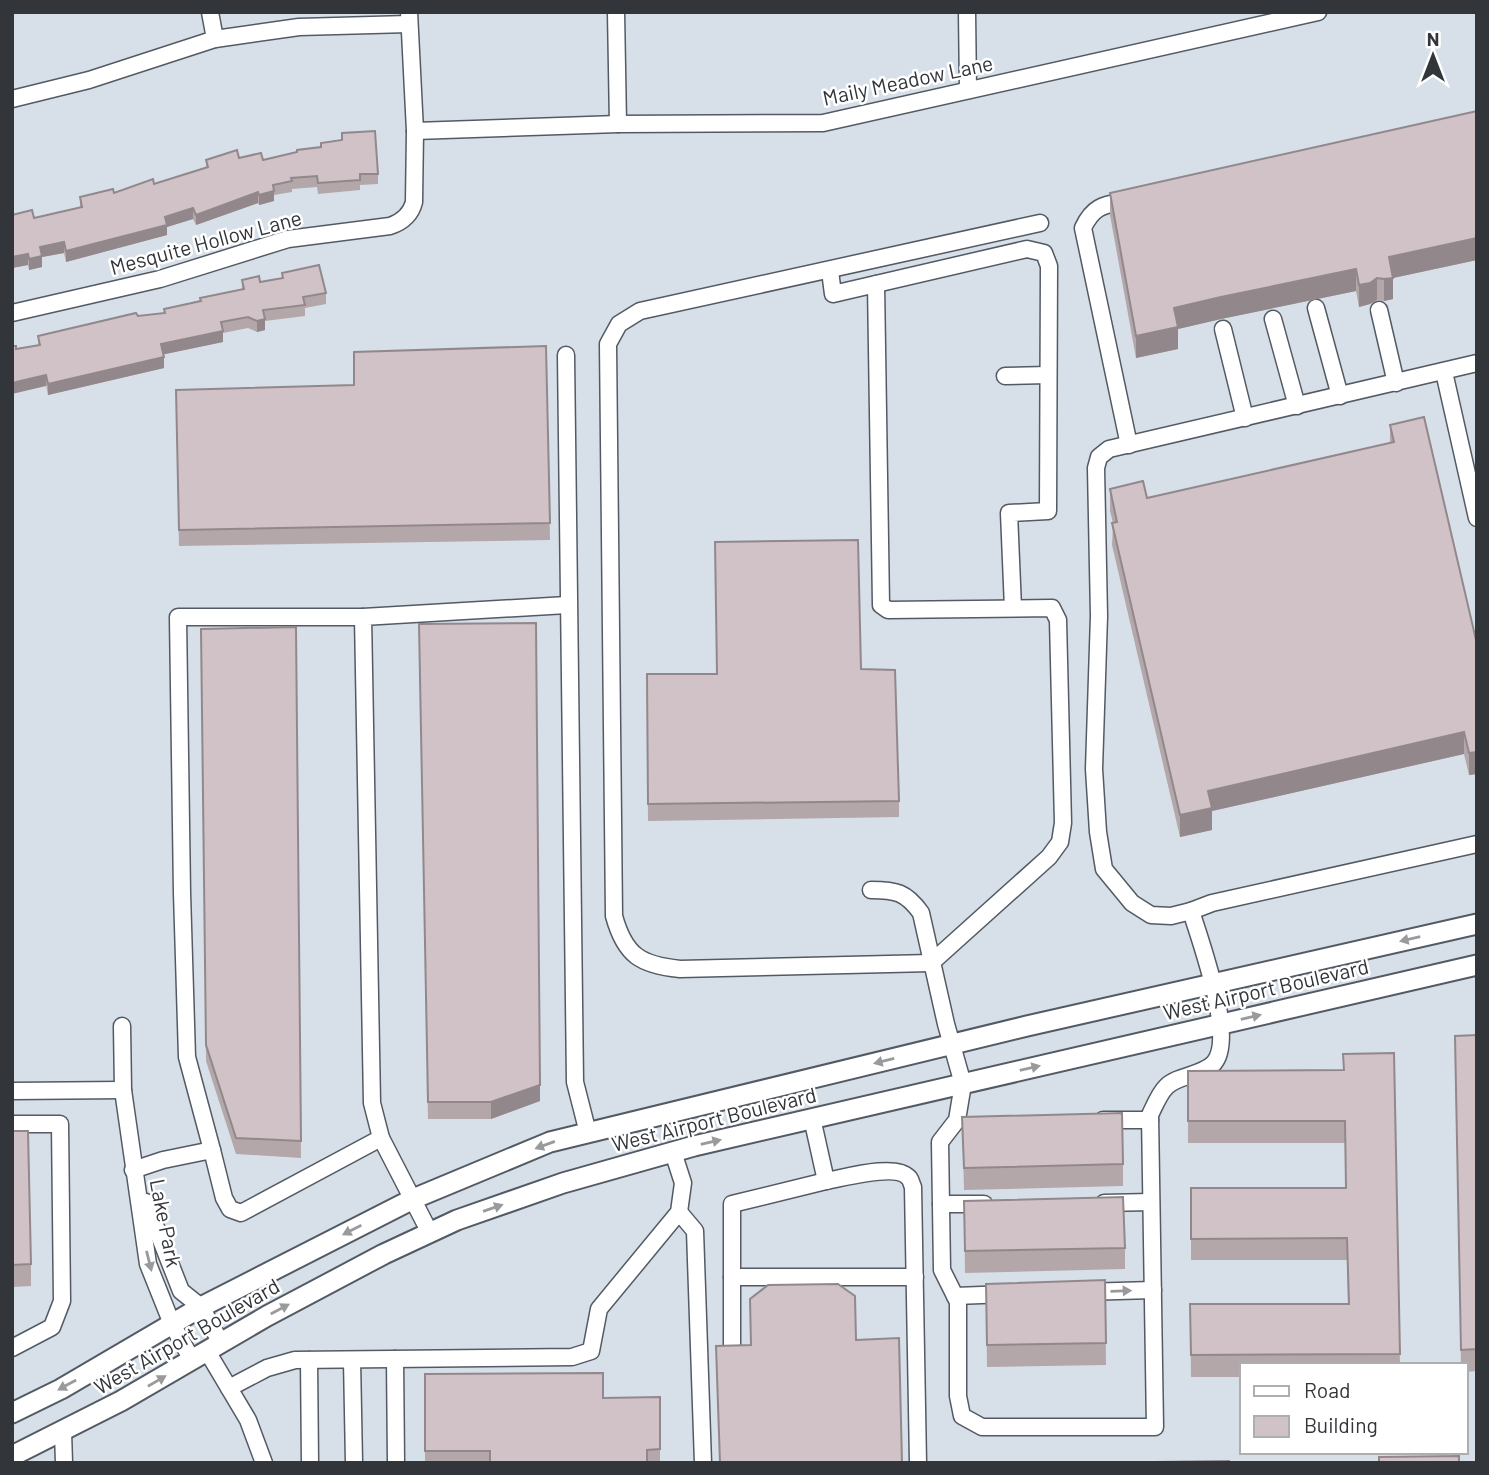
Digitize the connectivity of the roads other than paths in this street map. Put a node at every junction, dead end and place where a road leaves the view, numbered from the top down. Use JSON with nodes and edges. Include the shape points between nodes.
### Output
{"nodes":[{"id":1,"x":210,"y":12,"type":"edge"},
{"id":2,"x":616,"y":12,"type":"edge"},
{"id":3,"x":967,"y":12,"type":"edge"},
{"id":4,"x":1318,"y":12,"type":"edge"},
{"id":5,"x":409,"y":18,"type":"edge"},
{"id":6,"x":215,"y":39,"type":"junction"},
{"id":7,"x":968,"y":90,"type":"junction"},
{"id":8,"x":12,"y":99,"type":"edge"},
{"id":9,"x":618,"y":124,"type":"junction"},
{"id":10,"x":415,"y":131,"type":"junction"},
{"id":11,"x":1151,"y":195,"type":"edge"},
{"id":12,"x":1040,"y":223,"type":"dead end"},
{"id":13,"x":830,"y":271,"type":"junction"},
{"id":14,"x":876,"y":284,"type":"junction"},
{"id":15,"x":1316,"y":308,"type":"dead end"},
{"id":16,"x":1379,"y":310,"type":"dead end"},
{"id":17,"x":12,"y":313,"type":"edge"},
{"id":18,"x":1273,"y":319,"type":"dead end"},
{"id":19,"x":1223,"y":330,"type":"dead end"},
{"id":20,"x":566,"y":355,"type":"dead end"},
{"id":21,"x":1477,"y":363,"type":"edge"},
{"id":22,"x":1444,"y":372,"type":"junction"},
{"id":23,"x":1048,"y":374,"type":"junction"},
{"id":24,"x":1005,"y":376,"type":"dead end"},
{"id":25,"x":1396,"y":383,"type":"junction"},
{"id":26,"x":1340,"y":396,"type":"junction"},
{"id":27,"x":1297,"y":406,"type":"junction"},
{"id":28,"x":1245,"y":418,"type":"junction"},
{"id":29,"x":1129,"y":444,"type":"junction"},
{"id":30,"x":1477,"y":518,"type":"edge"},
{"id":31,"x":567,"y":605,"type":"junction"},
{"id":32,"x":1013,"y":608,"type":"junction"},
{"id":33,"x":363,"y":617,"type":"junction"},
{"id":34,"x":1477,"y":844,"type":"edge"},
{"id":35,"x":870,"y":890,"type":"dead end"},
{"id":36,"x":1191,"y":911,"type":"junction"},
{"id":37,"x":1477,"y":924,"type":"edge"},
{"id":38,"x":931,"y":963,"type":"junction"},
{"id":39,"x":1477,"y":965,"type":"edge"},
{"id":40,"x":1214,"y":983,"type":"junction"},
{"id":41,"x":1221,"y":1024,"type":"junction"},
{"id":42,"x":122,"y":1026,"type":"dead end"},
{"id":43,"x":951,"y":1045,"type":"junction"},
{"id":44,"x":963,"y":1084,"type":"junction"},
{"id":45,"x":123,"y":1090,"type":"junction"},
{"id":46,"x":12,"y":1091,"type":"edge"},
{"id":47,"x":812,"y":1118,"type":"junction"},
{"id":48,"x":1081,"y":1120,"type":"edge"},
{"id":49,"x":1150,"y":1120,"type":"junction"},
{"id":50,"x":12,"y":1125,"type":"edge"},
{"id":51,"x":588,"y":1133,"type":"junction"},
{"id":52,"x":381,"y":1138,"type":"junction"},
{"id":53,"x":212,"y":1150,"type":"junction"},
{"id":54,"x":673,"y":1152,"type":"junction"},
{"id":55,"x":133,"y":1170,"type":"junction"},
{"id":56,"x":826,"y":1181,"type":"junction"},
{"id":57,"x":413,"y":1199,"type":"junction"},
{"id":58,"x":1151,"y":1202,"type":"junction"},
{"id":59,"x":1007,"y":1203,"type":"edge"},
{"id":60,"x":1085,"y":1203,"type":"edge"},
{"id":61,"x":941,"y":1204,"type":"junction"},
{"id":62,"x":679,"y":1212,"type":"junction"},
{"id":63,"x":430,"y":1233,"type":"junction"},
{"id":64,"x":732,"y":1277,"type":"junction"},
{"id":65,"x":915,"y":1277,"type":"junction"},
{"id":66,"x":1153,"y":1290,"type":"junction"},
{"id":67,"x":1060,"y":1293,"type":"edge"},
{"id":68,"x":1021,"y":1294,"type":"edge"},
{"id":69,"x":955,"y":1296,"type":"junction"},
{"id":70,"x":201,"y":1307,"type":"junction"},
{"id":71,"x":172,"y":1324,"type":"junction"},
{"id":72,"x":732,"y":1345,"type":"edge"},
{"id":73,"x":12,"y":1348,"type":"edge"},
{"id":74,"x":207,"y":1351,"type":"junction"},
{"id":75,"x":395,"y":1359,"type":"junction"},
{"id":76,"x":309,"y":1360,"type":"junction"},
{"id":77,"x":352,"y":1360,"type":"junction"},
{"id":78,"x":229,"y":1388,"type":"junction"},
{"id":79,"x":12,"y":1413,"type":"edge"},
{"id":80,"x":63,"y":1432,"type":"junction"},
{"id":81,"x":12,"y":1456,"type":"edge"},
{"id":82,"x":64,"y":1463,"type":"edge"},
{"id":83,"x":264,"y":1463,"type":"edge"},
{"id":84,"x":310,"y":1463,"type":"edge"},
{"id":85,"x":354,"y":1463,"type":"edge"},
{"id":86,"x":396,"y":1463,"type":"edge"},
{"id":87,"x":703,"y":1463,"type":"edge"},
{"id":88,"x":918,"y":1463,"type":"edge"}],
"edges":[{"from":1,"to":6,"type":"street"},
{"from":2,"to":9,"type":"street"},
{"from":3,"to":7,"type":"street"},
{"from":4,"to":7,"type":"street","name":"Maily Meadow Lane"},
{"from":5,"to":6,"type":"street","via":[[299,26]]},
{"from":5,"to":10,"type":"street"},
{"from":6,"to":8,"type":"street","via":[[89,80]]},
{"from":7,"to":9,"type":"street","name":"Maily Meadow Lane","via":[[823,123]]},
{"from":9,"to":10,"type":"street","name":"Maily Meadow Lane"},
{"from":10,"to":17,"type":"street","name":"Mesquite Hollow Lane","via":[[414,202],[400,222],[288,239],[160,279]]},
{"from":11,"to":29,"type":"street","via":[[1097,207],[1083,228]]},
{"from":12,"to":13,"type":"street"},
{"from":13,"to":14,"type":"street","via":[[832,294]]},
{"from":13,"to":38,"type":"street","via":[[640,311],[619,324],[608,344],[614,916],[620,937],[633,954],[653,966]]},
{"from":14,"to":23,"type":"street","via":[[1027,249],[1044,253],[1049,266]]},
{"from":14,"to":32,"type":"street","via":[[881,605],[888,610]]},
{"from":15,"to":26,"type":"street"},
{"from":16,"to":25,"type":"street"},
{"from":18,"to":27,"type":"street"},
{"from":19,"to":28,"type":"street"},
{"from":20,"to":31,"type":"street"},
{"from":21,"to":22,"type":"street"},
{"from":22,"to":25,"type":"street"},
{"from":22,"to":30,"type":"street"},
{"from":23,"to":24,"type":"street"},
{"from":23,"to":32,"type":"street","via":[[1048,511],[1009,513]]},
{"from":25,"to":26,"type":"street"},
{"from":26,"to":27,"type":"street"},
{"from":27,"to":28,"type":"street"},
{"from":28,"to":29,"type":"street"},
{"from":29,"to":36,"type":"street","via":[[1109,449],[1099,457],[1096,468],[1099,617],[1094,769],[1098,832],[1104,869],[1132,904],[1151,915]]},
{"from":31,"to":33,"type":"street"},
{"from":31,"to":51,"type":"street","via":[[575,1082]]},
{"from":32,"to":38,"type":"street","via":[[1052,608],[1058,620],[1060,842]]},
{"from":33,"to":52,"type":"street","via":[[373,1103]]},
{"from":33,"to":53,"type":"street","via":[[178,617],[187,1057]]},
{"from":34,"to":36,"type":"street"},
{"from":35,"to":38,"type":"street","via":[[895,891],[912,900],[921,914]]},
{"from":36,"to":40,"type":"street"},
{"from":37,"to":40,"type":"main road","name":"West Airport Boulevard","one_way":true},
{"from":38,"to":43,"type":"street"},
{"from":41,"to":39,"type":"main road","name":"West Airport Boulevard","one_way":true},
{"from":40,"to":41,"type":"street"},
{"from":40,"to":43,"type":"main road","name":"West Airport Boulevard"},
{"from":44,"to":41,"type":"main road","name":"West Airport Boulevard","one_way":true},
{"from":41,"to":49,"type":"street","via":[[1221,1049],[1214,1063],[1166,1086]]},
{"from":42,"to":45,"type":"street","name":"Lake Park"},
{"from":43,"to":44,"type":"street"},
{"from":43,"to":51,"type":"main road","name":"West Airport Boulevard","one_way":true},
{"from":44,"to":47,"type":"main road","name":"West Airport Boulevard"},
{"from":44,"to":61,"type":"street","via":[[964,1120],[940,1142]]},
{"from":45,"to":46,"type":"street"},
{"from":45,"to":55,"type":"street","name":"Lake Park"},
{"from":54,"to":47,"type":"main road","name":"West Airport Boulevard","one_way":true},
{"from":47,"to":56,"type":"street"},
{"from":48,"to":49,"type":"street"},
{"from":49,"to":58,"type":"street"},
{"from":50,"to":73,"type":"street","via":[[60,1124],[62,1301],[52,1327]]},
{"from":51,"to":57,"type":"main road","name":"West Airport Boulevard","one_way":true,"via":[[550,1142]]},
{"from":52,"to":53,"type":"street","via":[[241,1213],[230,1209],[224,1198]]},
{"from":52,"to":57,"type":"street"},
{"from":53,"to":55,"type":"street"},
{"from":54,"to":62,"type":"street","via":[[683,1184]]},
{"from":63,"to":54,"type":"main road","name":"West Airport Boulevard","one_way":true,"via":[[563,1183]]},
{"from":55,"to":70,"type":"street","name":"Lake Park","via":[[181,1291]]},
{"from":55,"to":71,"type":"street","name":"Lake Park","one_way":true,"via":[[148,1264]]},
{"from":56,"to":64,"type":"street","via":[[732,1204]]},
{"from":56,"to":65,"type":"street","via":[[876,1172],[897,1171],[908,1176],[913,1186]]},
{"from":57,"to":63,"type":"street"},
{"from":57,"to":70,"type":"main road","name":"West Airport Boulevard","one_way":true},
{"from":58,"to":60,"type":"street"},
{"from":58,"to":66,"type":"street"},
{"from":59,"to":61,"type":"street"},
{"from":61,"to":69,"type":"street","via":[[942,1270]]},
{"from":62,"to":75,"type":"street","via":[[599,1309],[591,1351],[572,1357]]},
{"from":62,"to":87,"type":"street","via":[[695,1231]]},
{"from":74,"to":63,"type":"main road","name":"West Airport Boulevard","one_way":true},
{"from":64,"to":65,"type":"street"},
{"from":64,"to":72,"type":"street"},
{"from":65,"to":88,"type":"street"},
{"from":67,"to":66,"type":"street","one_way":true},
{"from":66,"to":69,"type":"street","via":[[1155,1427],[982,1427],[962,1416]]},
{"from":68,"to":69,"type":"street"},
{"from":70,"to":71,"type":"main road","name":"West Airport Boulevard"},
{"from":70,"to":74,"type":"street","name":"Lake Park"},
{"from":71,"to":74,"type":"street","name":"Lake Park"},
{"from":71,"to":79,"type":"main road","name":"West Airport Boulevard","one_way":true},
{"from":74,"to":78,"type":"street"},
{"from":80,"to":74,"type":"main road","name":"West Airport Boulevard","one_way":true},
{"from":75,"to":77,"type":"street"},
{"from":75,"to":86,"type":"street"},
{"from":76,"to":77,"type":"street"},
{"from":76,"to":78,"type":"street","via":[[267,1368]]},
{"from":76,"to":84,"type":"street"},
{"from":77,"to":85,"type":"street"},
{"from":78,"to":83,"type":"street","via":[[248,1420]]},
{"from":80,"to":81,"type":"main road","name":"West Airport Boulevard"},
{"from":80,"to":82,"type":"street"}]}
